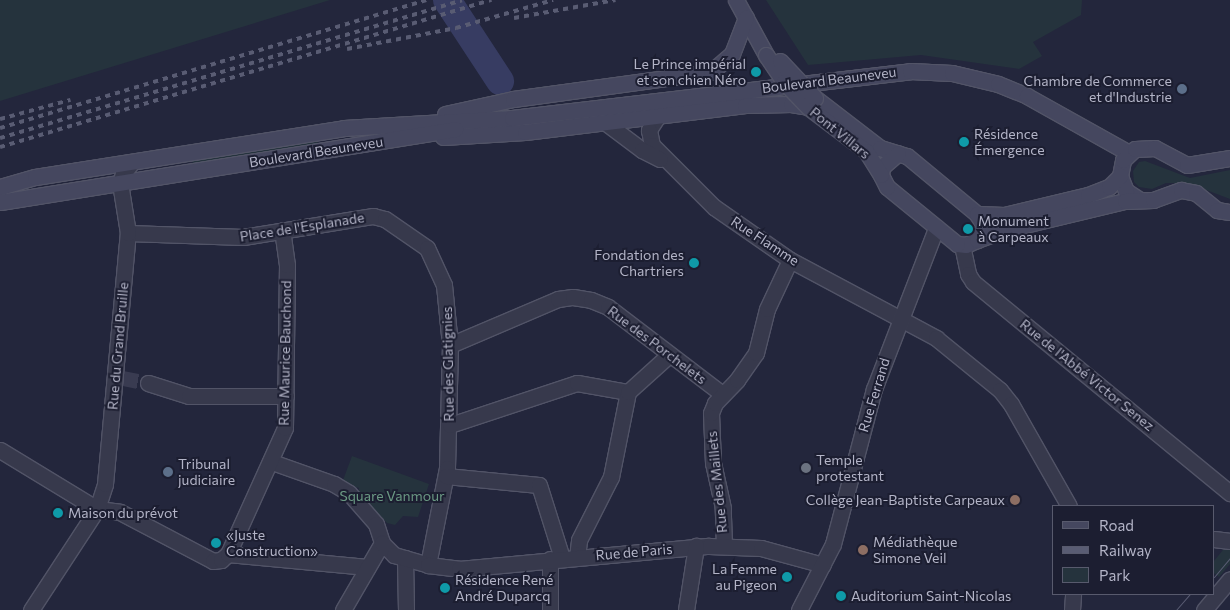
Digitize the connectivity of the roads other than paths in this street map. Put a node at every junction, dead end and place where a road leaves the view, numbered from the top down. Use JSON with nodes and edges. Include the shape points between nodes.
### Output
{"nodes":[{"id":1,"x":741,"y":9,"type":"edge"},
{"id":2,"x":812,"y":102,"type":"junction"},
{"id":3,"x":658,"y":116,"type":"junction"},
{"id":4,"x":512,"y":118,"type":"junction"},
{"id":5,"x":606,"y":123,"type":"junction"},
{"id":6,"x":392,"y":124,"type":"junction"},
{"id":7,"x":397,"y":140,"type":"junction"},
{"id":8,"x":1129,"y":153,"type":"junction"},
{"id":9,"x":898,"y":154,"type":"junction"},
{"id":10,"x":1230,"y":158,"type":"edge"},
{"id":11,"x":132,"y":162,"type":"junction"},
{"id":12,"x":668,"y":162,"type":"junction"},
{"id":13,"x":881,"y":175,"type":"junction"},
{"id":14,"x":1120,"y":176,"type":"junction"},
{"id":15,"x":120,"y":183,"type":"junction"},
{"id":16,"x":0,"y":186,"type":"edge"},
{"id":17,"x":1140,"y":200,"type":"junction"},
{"id":18,"x":0,"y":202,"type":"edge"},
{"id":19,"x":1214,"y":209,"type":"junction"},
{"id":20,"x":1230,"y":212,"type":"edge"},
{"id":21,"x":977,"y":214,"type":"junction"},
{"id":22,"x":1230,"y":223,"type":"edge"},
{"id":23,"x":936,"y":228,"type":"junction"},
{"id":24,"x":282,"y":230,"type":"junction"},
{"id":25,"x":128,"y":232,"type":"junction"},
{"id":26,"x":977,"y":240,"type":"junction"},
{"id":27,"x":962,"y":245,"type":"junction"},
{"id":28,"x":432,"y":255,"type":"joint"},
{"id":29,"x":790,"y":260,"type":"junction"},
{"id":30,"x":899,"y":318,"type":"junction"},
{"id":31,"x":450,"y":344,"type":"junction"},
{"id":32,"x":669,"y":355,"type":"junction"},
{"id":33,"x":148,"y":383,"type":"tunnel mouth"},
{"id":34,"x":628,"y":392,"type":"junction"},
{"id":35,"x":722,"y":394,"type":"junction"},
{"id":36,"x":286,"y":396,"type":"junction"},
{"id":37,"x":450,"y":425,"type":"junction"},
{"id":38,"x":0,"y":450,"type":"edge"},
{"id":39,"x":272,"y":462,"type":"junction"},
{"id":40,"x":446,"y":476,"type":"junction"},
{"id":41,"x":1230,"y":493,"type":"edge"},
{"id":42,"x":1068,"y":505,"type":"edge"},
{"id":43,"x":97,"y":509,"type":"junction"},
{"id":44,"x":1215,"y":539,"type":"edge"},
{"id":45,"x":1230,"y":541,"type":"edge"},
{"id":46,"x":382,"y":542,"type":"junction"},
{"id":47,"x":724,"y":545,"type":"junction"},
{"id":48,"x":696,"y":546,"type":"junction"},
{"id":49,"x":228,"y":554,"type":"junction"},
{"id":50,"x":400,"y":556,"type":"junction"},
{"id":51,"x":577,"y":556,"type":"junction"},
{"id":52,"x":556,"y":558,"type":"junction"},
{"id":53,"x":428,"y":565,"type":"junction"},
{"id":54,"x":823,"y":565,"type":"junction"},
{"id":55,"x":367,"y":567,"type":"junction"},
{"id":56,"x":1230,"y":579,"type":"edge"},
{"id":57,"x":1073,"y":595,"type":"edge"},
{"id":58,"x":31,"y":610,"type":"edge"},
{"id":59,"x":343,"y":610,"type":"edge"},
{"id":60,"x":406,"y":610,"type":"edge"},
{"id":61,"x":550,"y":610,"type":"edge"},
{"id":62,"x":686,"y":610,"type":"edge"},
{"id":63,"x":798,"y":610,"type":"edge"},
{"id":64,"x":1072,"y":610,"type":"edge"},
{"id":65,"x":1204,"y":610,"type":"edge"}],
"edges":[{"from":1,"to":2,"type":"main road","name":"Pont Villars","bridge":true,"via":[[784,82]]},
{"from":1,"to":6,"type":"main road","via":[[732,54],[711,72],[520,98]]},
{"from":2,"to":3,"type":"main road","via":[[754,104]]},
{"from":2,"to":9,"type":"main road","name":"Pont Villars","via":[[873,143]]},
{"from":2,"to":13,"type":"main road","name":"Pont Villars","via":[[866,151]]},
{"from":3,"to":5,"type":"main road"},
{"from":3,"to":12,"type":"street","name":"Rue Flamme","via":[[651,125],[650,140],[657,153]]},
{"from":4,"to":6,"type":"main road","name":"Boulevard Beauneveu"},
{"from":4,"to":7,"type":"main road","name":"Boulevard Beauneveu"},
{"from":4,"to":8,"type":"main road","name":"Boulevard Beauneveu","via":[[900,71],[931,71],[976,77],[1016,91]]},
{"from":5,"to":7,"type":"main road","via":[[503,134]]},
{"from":5,"to":12,"type":"street","name":"Rue Flamme","via":[[648,154]]},
{"from":6,"to":11,"type":"main road","name":"Boulevard Beauneveu","via":[[344,128]]},
{"from":7,"to":15,"type":"main road","name":"Boulevard Beauneveu"},
{"from":8,"to":10,"type":"main road","via":[[1138,148],[1152,147],[1187,165]]},
{"from":8,"to":14,"type":"main road","via":[[1122,163]]},
{"from":9,"to":13,"type":"main road","via":[[883,163]]},
{"from":9,"to":21,"type":"main road","name":"Pont Villars","via":[[907,156]]},
{"from":11,"to":15,"type":"street"},
{"from":11,"to":16,"type":"main road","name":"Boulevard Beauneveu"},
{"from":12,"to":29,"type":"street","name":"Rue Flamme","via":[[714,207]]},
{"from":13,"to":23,"type":"main road","name":"Pont Villars","via":[[887,187]]},
{"from":14,"to":17,"type":"main road","via":[[1126,191]]},
{"from":14,"to":21,"type":"main road","via":[[1109,187],[1088,195],[1004,215]]},
{"from":15,"to":18,"type":"main road","name":"Boulevard Beauneveu"},
{"from":15,"to":25,"type":"street","name":"Rue du Grand Bruille"},
{"from":17,"to":19,"type":"main road","via":[[1153,200],[1185,190],[1199,196]]},
{"from":17,"to":26,"type":"main road","via":[[1008,229]]},
{"from":19,"to":20,"type":"main road"},
{"from":19,"to":22,"type":"main road"},
{"from":21,"to":26,"type":"main road","via":[[984,226]]},
{"from":23,"to":27,"type":"main road","name":"Pont Villars"},
{"from":23,"to":30,"type":"street","name":"Rue Ferrand"},
{"from":24,"to":25,"type":"street","name":"Place de l'Esplanade","via":[[227,238]]},
{"from":24,"to":28,"type":"street","name":"Place de l'Esplanade","via":[[380,216],[415,237]]},
{"from":24,"to":36,"type":"street","name":"Rue Maurice Bauchond","via":[[287,257]]},
{"from":25,"to":43,"type":"street","name":"Rue du Grand Bruille","via":[[119,378],[106,476]]},
{"from":26,"to":27,"type":"main road"},
{"from":27,"to":41,"type":"street","name":"Rue de l'Abbé Victor Senez","via":[[968,274],[973,282]]},
{"from":28,"to":31,"type":"street","name":"Rue des Glatignies","via":[[446,296]]},
{"from":29,"to":30,"type":"street","name":"Rue Flamme"},
{"from":29,"to":35,"type":"street","name":"Rue des Maillets","via":[[768,308],[756,353]]},
{"from":30,"to":42,"type":"street","name":"Rue Flamme","via":[[948,346],[1000,390]]},
{"from":30,"to":54,"type":"street","name":"Rue Ferrand","via":[[870,401],[837,531]]},
{"from":31,"to":32,"type":"street","name":"Rue des Porchelets","via":[[558,299],[573,297],[603,304]]},
{"from":31,"to":37,"type":"street","name":"Rue des Glatignies"},
{"from":32,"to":34,"type":"street"},
{"from":32,"to":35,"type":"street","name":"Rue des Porchelets"},
{"from":33,"to":36,"type":"street","via":[[189,396]]},
{"from":34,"to":37,"type":"street","via":[[577,383]]},
{"from":34,"to":51,"type":"street","via":[[611,477],[579,540]]},
{"from":35,"to":47,"type":"street","name":"Rue des Maillets","via":[[710,419],[713,463],[723,508]]},
{"from":36,"to":39,"type":"street","name":"Rue Maurice Bauchond","via":[[285,428]]},
{"from":37,"to":40,"type":"street","name":"Rue des Glatignies"},
{"from":38,"to":43,"type":"street"},
{"from":39,"to":46,"type":"street","via":[[334,484],[349,493],[376,524]]},
{"from":39,"to":49,"type":"street","name":"Rue Maurice Bauchond"},
{"from":40,"to":52,"type":"street","via":[[539,485]]},
{"from":40,"to":53,"type":"street","name":"Rue des Glatignies"},
{"from":43,"to":49,"type":"street","via":[[120,512],[210,560],[221,560]]},
{"from":43,"to":58,"type":"street","name":"Rue du Grand Bruille"},
{"from":44,"to":45,"type":"street"},
{"from":46,"to":50,"type":"street"},
{"from":46,"to":55,"type":"street"},
{"from":47,"to":48,"type":"street","name":"Rue de Paris"},
{"from":47,"to":54,"type":"street","name":"Rue de Paris","via":[[761,548]]},
{"from":48,"to":51,"type":"street","name":"Rue de Paris"},
{"from":48,"to":62,"type":"street"},
{"from":49,"to":55,"type":"street"},
{"from":50,"to":53,"type":"street","name":"Rue de Paris"},
{"from":50,"to":60,"type":"street"},
{"from":51,"to":52,"type":"street","name":"Rue de Paris"},
{"from":52,"to":53,"type":"street","name":"Rue de Paris","via":[[459,569]]},
{"from":52,"to":61,"type":"street"},
{"from":54,"to":63,"type":"street"},
{"from":55,"to":59,"type":"street"},
{"from":56,"to":65,"type":"street"},
{"from":57,"to":64,"type":"street"}]}
